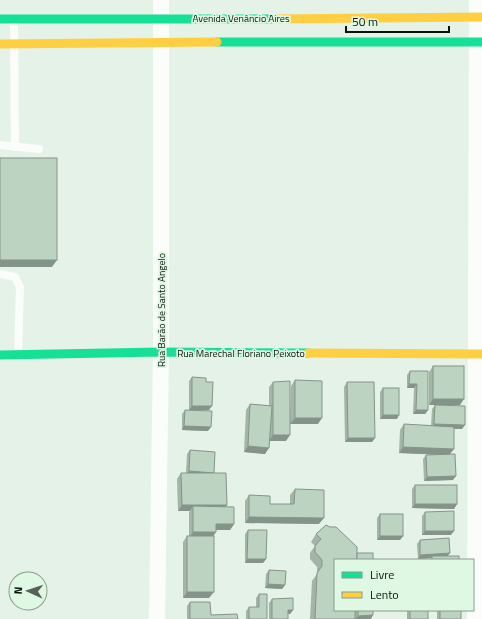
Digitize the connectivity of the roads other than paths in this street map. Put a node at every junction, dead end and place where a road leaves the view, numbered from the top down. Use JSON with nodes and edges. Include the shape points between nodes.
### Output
{"nodes":[{"id":1,"x":161,"y":0,"type":"edge"},
{"id":2,"x":477,"y":0,"type":"edge"},
{"id":3,"x":480,"y":17,"type":"edge"},
{"id":4,"x":14,"y":18,"type":"junction"},
{"id":5,"x":49,"y":18,"type":"junction"},
{"id":6,"x":161,"y":18,"type":"junction"},
{"id":7,"x":0,"y":19,"type":"edge"},
{"id":8,"x":331,"y":30,"type":"junction"},
{"id":9,"x":50,"y":37,"type":"junction"},
{"id":10,"x":161,"y":42,"type":"junction"},
{"id":11,"x":480,"y":42,"type":"edge"},
{"id":12,"x":0,"y":44,"type":"edge"},
{"id":13,"x":14,"y":44,"type":"junction"},
{"id":14,"x":0,"y":145,"type":"edge"},
{"id":15,"x":14,"y":147,"type":"junction"},
{"id":16,"x":39,"y":149,"type":"dead end"},
{"id":17,"x":0,"y":274,"type":"edge"},
{"id":18,"x":162,"y":352,"type":"junction"},
{"id":19,"x":18,"y":354,"type":"junction"},
{"id":20,"x":479,"y":354,"type":"edge"},
{"id":21,"x":0,"y":355,"type":"edge"},
{"id":22,"x":157,"y":619,"type":"edge"},
{"id":23,"x":475,"y":619,"type":"edge"}],
"edges":[{"from":1,"to":6,"type":"street","name":"Rua Barão de Santo Angelo"},
{"from":2,"to":3,"type":"street"},
{"from":3,"to":8,"type":"main road","name":"Avenida Venâncio Aires"},
{"from":3,"to":11,"type":"street"},
{"from":4,"to":5,"type":"main road","name":"Avenida Venâncio Aires"},
{"from":4,"to":7,"type":"main road","name":"Avenida Venâncio Aires"},
{"from":4,"to":13,"type":"lane"},
{"from":5,"to":6,"type":"main road","name":"Avenida Venâncio Aires"},
{"from":5,"to":9,"type":"main road"},
{"from":6,"to":8,"type":"main road","name":"Avenida Venâncio Aires"},
{"from":6,"to":10,"type":"street","name":"Rua Barão de Santo Angelo"},
{"from":8,"to":10,"type":"main road","name":"Avenida Venâncio Aires"},
{"from":8,"to":11,"type":"main road","name":"Avenida Venâncio Aires"},
{"from":9,"to":10,"type":"main road","name":"Avenida Venâncio Aires"},
{"from":9,"to":13,"type":"main road","name":"Avenida Venâncio Aires"},
{"from":10,"to":18,"type":"street","name":"Rua Barão de Santo Angelo"},
{"from":11,"to":20,"type":"street"},
{"from":12,"to":13,"type":"main road","name":"Avenida Venâncio Aires"},
{"from":13,"to":15,"type":"lane"},
{"from":14,"to":15,"type":"lane"},
{"from":15,"to":16,"type":"lane"},
{"from":17,"to":19,"type":"lane","via":[[15,277],[20,287]]},
{"from":18,"to":19,"type":"main road","name":"Rua Marechal Floriano Peixoto"},
{"from":18,"to":20,"type":"main road","name":"Rua Marechal Floriano Peixoto"},
{"from":18,"to":22,"type":"street","name":"Rua Barão de Santo Angelo"},
{"from":19,"to":21,"type":"main road","name":"Rua Marechal Floriano Peixoto"},
{"from":20,"to":23,"type":"street"}]}
